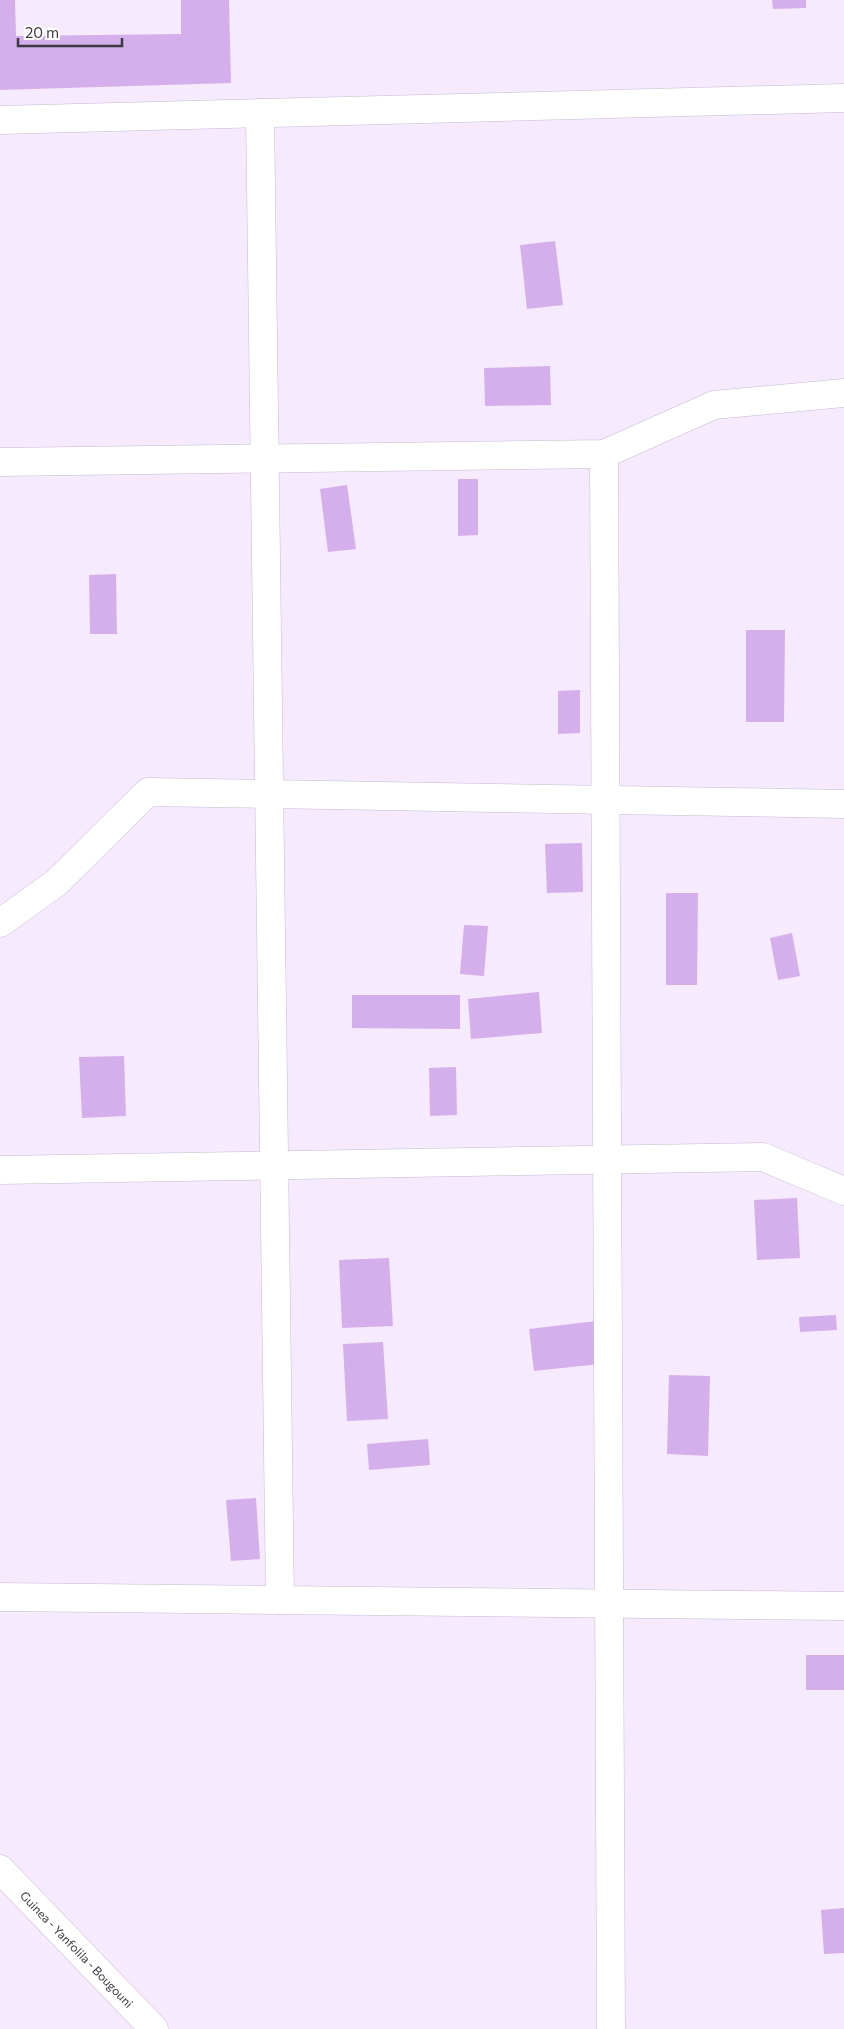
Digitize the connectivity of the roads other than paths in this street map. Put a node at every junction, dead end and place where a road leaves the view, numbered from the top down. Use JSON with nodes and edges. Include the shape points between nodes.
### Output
{"nodes":[{"id":1,"x":844,"y":98,"type":"edge"},
{"id":2,"x":260,"y":113,"type":"junction"},
{"id":3,"x":0,"y":120,"type":"edge"},
{"id":4,"x":844,"y":393,"type":"edge"},
{"id":5,"x":604,"y":454,"type":"junction"},
{"id":6,"x":264,"y":459,"type":"junction"},
{"id":7,"x":0,"y":462,"type":"edge"},
{"id":8,"x":269,"y":794,"type":"junction"},
{"id":9,"x":606,"y":800,"type":"junction"},
{"id":10,"x":844,"y":804,"type":"edge"},
{"id":11,"x":0,"y":923,"type":"edge"},
{"id":12,"x":607,"y":1160,"type":"junction"},
{"id":13,"x":274,"y":1165,"type":"junction"},
{"id":14,"x":0,"y":1170,"type":"edge"},
{"id":15,"x":844,"y":1191,"type":"edge"},
{"id":16,"x":0,"y":1597,"type":"edge"},
{"id":17,"x":280,"y":1600,"type":"junction"},
{"id":18,"x":609,"y":1604,"type":"junction"},
{"id":19,"x":844,"y":1606,"type":"edge"},
{"id":20,"x":0,"y":1869,"type":"edge"},
{"id":21,"x":154,"y":2029,"type":"edge"},
{"id":22,"x":611,"y":2029,"type":"edge"}],
"edges":[{"from":1,"to":2,"type":"street"},
{"from":2,"to":3,"type":"street"},
{"from":2,"to":6,"type":"street"},
{"from":4,"to":5,"type":"street","via":[[714,405]]},
{"from":5,"to":6,"type":"street"},
{"from":5,"to":9,"type":"street"},
{"from":6,"to":7,"type":"street"},
{"from":6,"to":8,"type":"street"},
{"from":8,"to":9,"type":"street"},
{"from":8,"to":11,"type":"street","via":[[148,792],[56,883]]},
{"from":8,"to":13,"type":"street"},
{"from":9,"to":10,"type":"street"},
{"from":9,"to":12,"type":"street"},
{"from":12,"to":13,"type":"street"},
{"from":12,"to":15,"type":"street","via":[[763,1157]]},
{"from":12,"to":18,"type":"street"},
{"from":13,"to":14,"type":"street"},
{"from":13,"to":17,"type":"street"},
{"from":16,"to":17,"type":"street"},
{"from":17,"to":18,"type":"street"},
{"from":18,"to":19,"type":"street"},
{"from":18,"to":22,"type":"street"},
{"from":20,"to":21,"type":"street","name":"Guinea - Yanfolila - Bougouni"}]}
